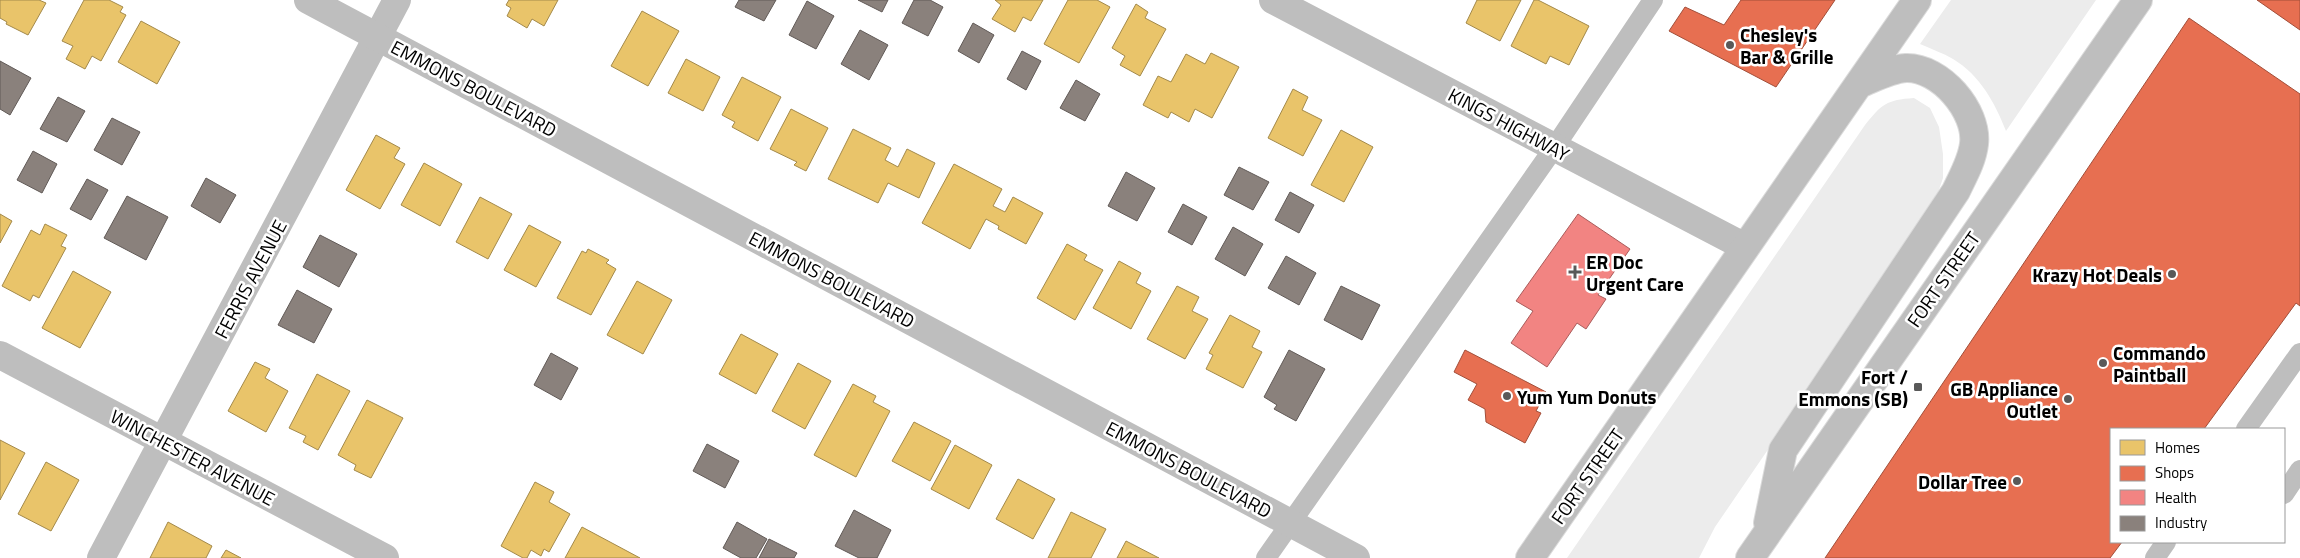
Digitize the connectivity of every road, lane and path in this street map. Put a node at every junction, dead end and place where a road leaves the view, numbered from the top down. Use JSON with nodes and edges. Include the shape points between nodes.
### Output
{"nodes":[{"id":1,"x":308,"y":0,"type":"edge"},
{"id":2,"x":397,"y":0,"type":"edge"},
{"id":3,"x":1273,"y":0,"type":"edge"},
{"id":4,"x":1653,"y":0,"type":"edge"},
{"id":5,"x":1917,"y":0,"type":"edge"},
{"id":6,"x":2138,"y":0,"type":"edge"},
{"id":7,"x":378,"y":37,"type":"junction"},
{"id":8,"x":1859,"y":84,"type":"junction"},
{"id":9,"x":1554,"y":148,"type":"junction"},
{"id":10,"x":1745,"y":247,"type":"junction"},
{"id":11,"x":2300,"y":353,"type":"edge"},
{"id":12,"x":0,"y":355,"type":"edge"},
{"id":13,"x":2247,"y":428,"type":"edge"},
{"id":14,"x":164,"y":441,"type":"junction"},
{"id":15,"x":2293,"y":471,"type":"edge"},
{"id":16,"x":2285,"y":491,"type":"edge"},
{"id":17,"x":1290,"y":524,"type":"junction"},
{"id":18,"x":1765,"y":534,"type":"junction"},
{"id":19,"x":2165,"y":543,"type":"edge"},
{"id":20,"x":101,"y":558,"type":"edge"},
{"id":21,"x":385,"y":558,"type":"edge"},
{"id":22,"x":1266,"y":558,"type":"edge"},
{"id":23,"x":1356,"y":558,"type":"edge"},
{"id":24,"x":1530,"y":558,"type":"edge"},
{"id":25,"x":1750,"y":558,"type":"edge"},
{"id":26,"x":2155,"y":558,"type":"edge"}],
"edges":[{"from":1,"to":7,"type":"street","name":"EMMONS BOULEVARD"},
{"from":2,"to":7,"type":"street","name":"FERRIS AVENUE"},
{"from":3,"to":9,"type":"street","name":"KINGS HIGHWAY"},
{"from":4,"to":9,"type":"lane"},
{"from":5,"to":8,"type":"street","name":"FORT STREET"},
{"from":6,"to":18,"type":"street","name":"FORT STREET"},
{"from":7,"to":14,"type":"street","name":"FERRIS AVENUE"},
{"from":7,"to":17,"type":"street","name":"EMMONS BOULEVARD"},
{"from":8,"to":10,"type":"street","name":"FORT STREET"},
{"from":8,"to":18,"type":"street","via":[[1894,69],[1925,72],[1942,81],[1965,106],[1973,126],[1974,144],[1968,167],[1956,191],[1783,450]]},
{"from":9,"to":10,"type":"street","name":"KINGS HIGHWAY"},
{"from":9,"to":17,"type":"lane"},
{"from":10,"to":24,"type":"street","name":"FORT STREET"},
{"from":11,"to":13,"type":"lane"},
{"from":12,"to":14,"type":"street","name":"WINCHESTER AVENUE"},
{"from":14,"to":20,"type":"street","name":"FERRIS AVENUE"},
{"from":14,"to":21,"type":"street","name":"WINCHESTER AVENUE"},
{"from":15,"to":16,"type":"lane"},
{"from":17,"to":22,"type":"lane"},
{"from":17,"to":23,"type":"street","name":"EMMONS BOULEVARD"},
{"from":18,"to":25,"type":"street","name":"FORT STREET"},
{"from":19,"to":26,"type":"lane"}]}
